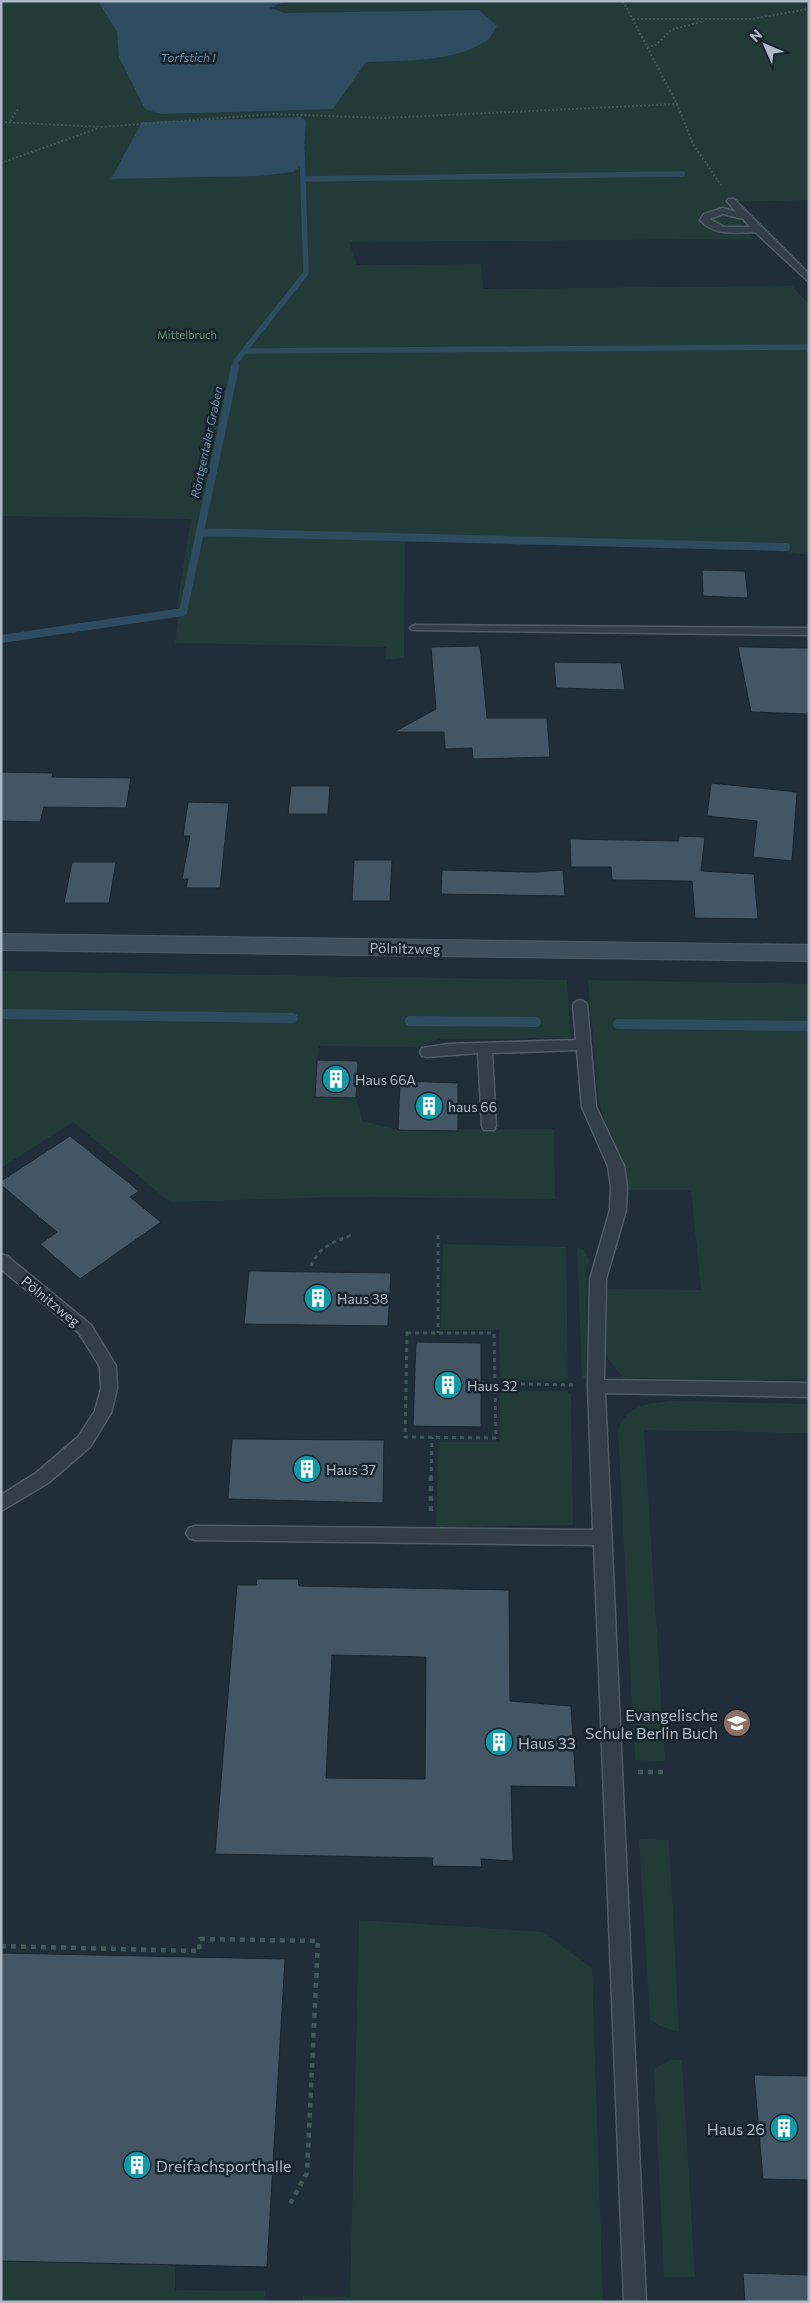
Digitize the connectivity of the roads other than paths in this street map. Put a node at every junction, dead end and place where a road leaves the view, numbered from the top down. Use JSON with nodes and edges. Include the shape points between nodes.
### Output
{"nodes":[{"id":1,"x":732,"y":201,"type":"road end"},
{"id":2,"x":746,"y":217,"type":"junction"},
{"id":3,"x":758,"y":229,"type":"junction"},
{"id":4,"x":809,"y":279,"type":"edge"},
{"id":5,"x":416,"y":628,"type":"dead end"},
{"id":6,"x":809,"y":632,"type":"edge"},
{"id":7,"x":1,"y":942,"type":"edge"},
{"id":8,"x":809,"y":953,"type":"edge"},
{"id":9,"x":580,"y":1005,"type":"dead end"},
{"id":10,"x":583,"y":1045,"type":"junction"},
{"id":11,"x":485,"y":1048,"type":"junction"},
{"id":12,"x":427,"y":1052,"type":"dead end"},
{"id":13,"x":489,"y":1126,"type":"dead end"},
{"id":14,"x":1,"y":1260,"type":"edge"},
{"id":15,"x":596,"y":1386,"type":"junction"},
{"id":16,"x":809,"y":1390,"type":"edge"},
{"id":17,"x":1,"y":1504,"type":"edge"},
{"id":18,"x":195,"y":1533,"type":"dead end"},
{"id":19,"x":601,"y":1538,"type":"junction"},
{"id":20,"x":635,"y":2302,"type":"edge"}],
"edges":[{"from":1,"to":2,"type":"lane"},
{"from":2,"to":3,"type":"lane"},
{"from":2,"to":3,"type":"lane","via":[[723,211],[707,216],[705,220],[716,228]]},
{"from":3,"to":4,"type":"lane"},
{"from":5,"to":6,"type":"lane"},
{"from":7,"to":8,"type":"street","name":"Pölnitzweg"},
{"from":9,"to":10,"type":"lane"},
{"from":10,"to":11,"type":"lane"},
{"from":10,"to":15,"type":"lane","via":[[589,1107],[616,1166],[619,1187],[618,1210],[598,1279]]},
{"from":11,"to":12,"type":"lane"},
{"from":11,"to":13,"type":"lane"},
{"from":14,"to":17,"type":"lane","name":"Pölnitzweg","via":[[85,1329],[108,1366],[109,1389],[103,1413],[84,1442],[42,1478]]},
{"from":15,"to":16,"type":"lane"},
{"from":15,"to":19,"type":"lane"},
{"from":18,"to":19,"type":"lane"},
{"from":19,"to":20,"type":"lane"}]}
